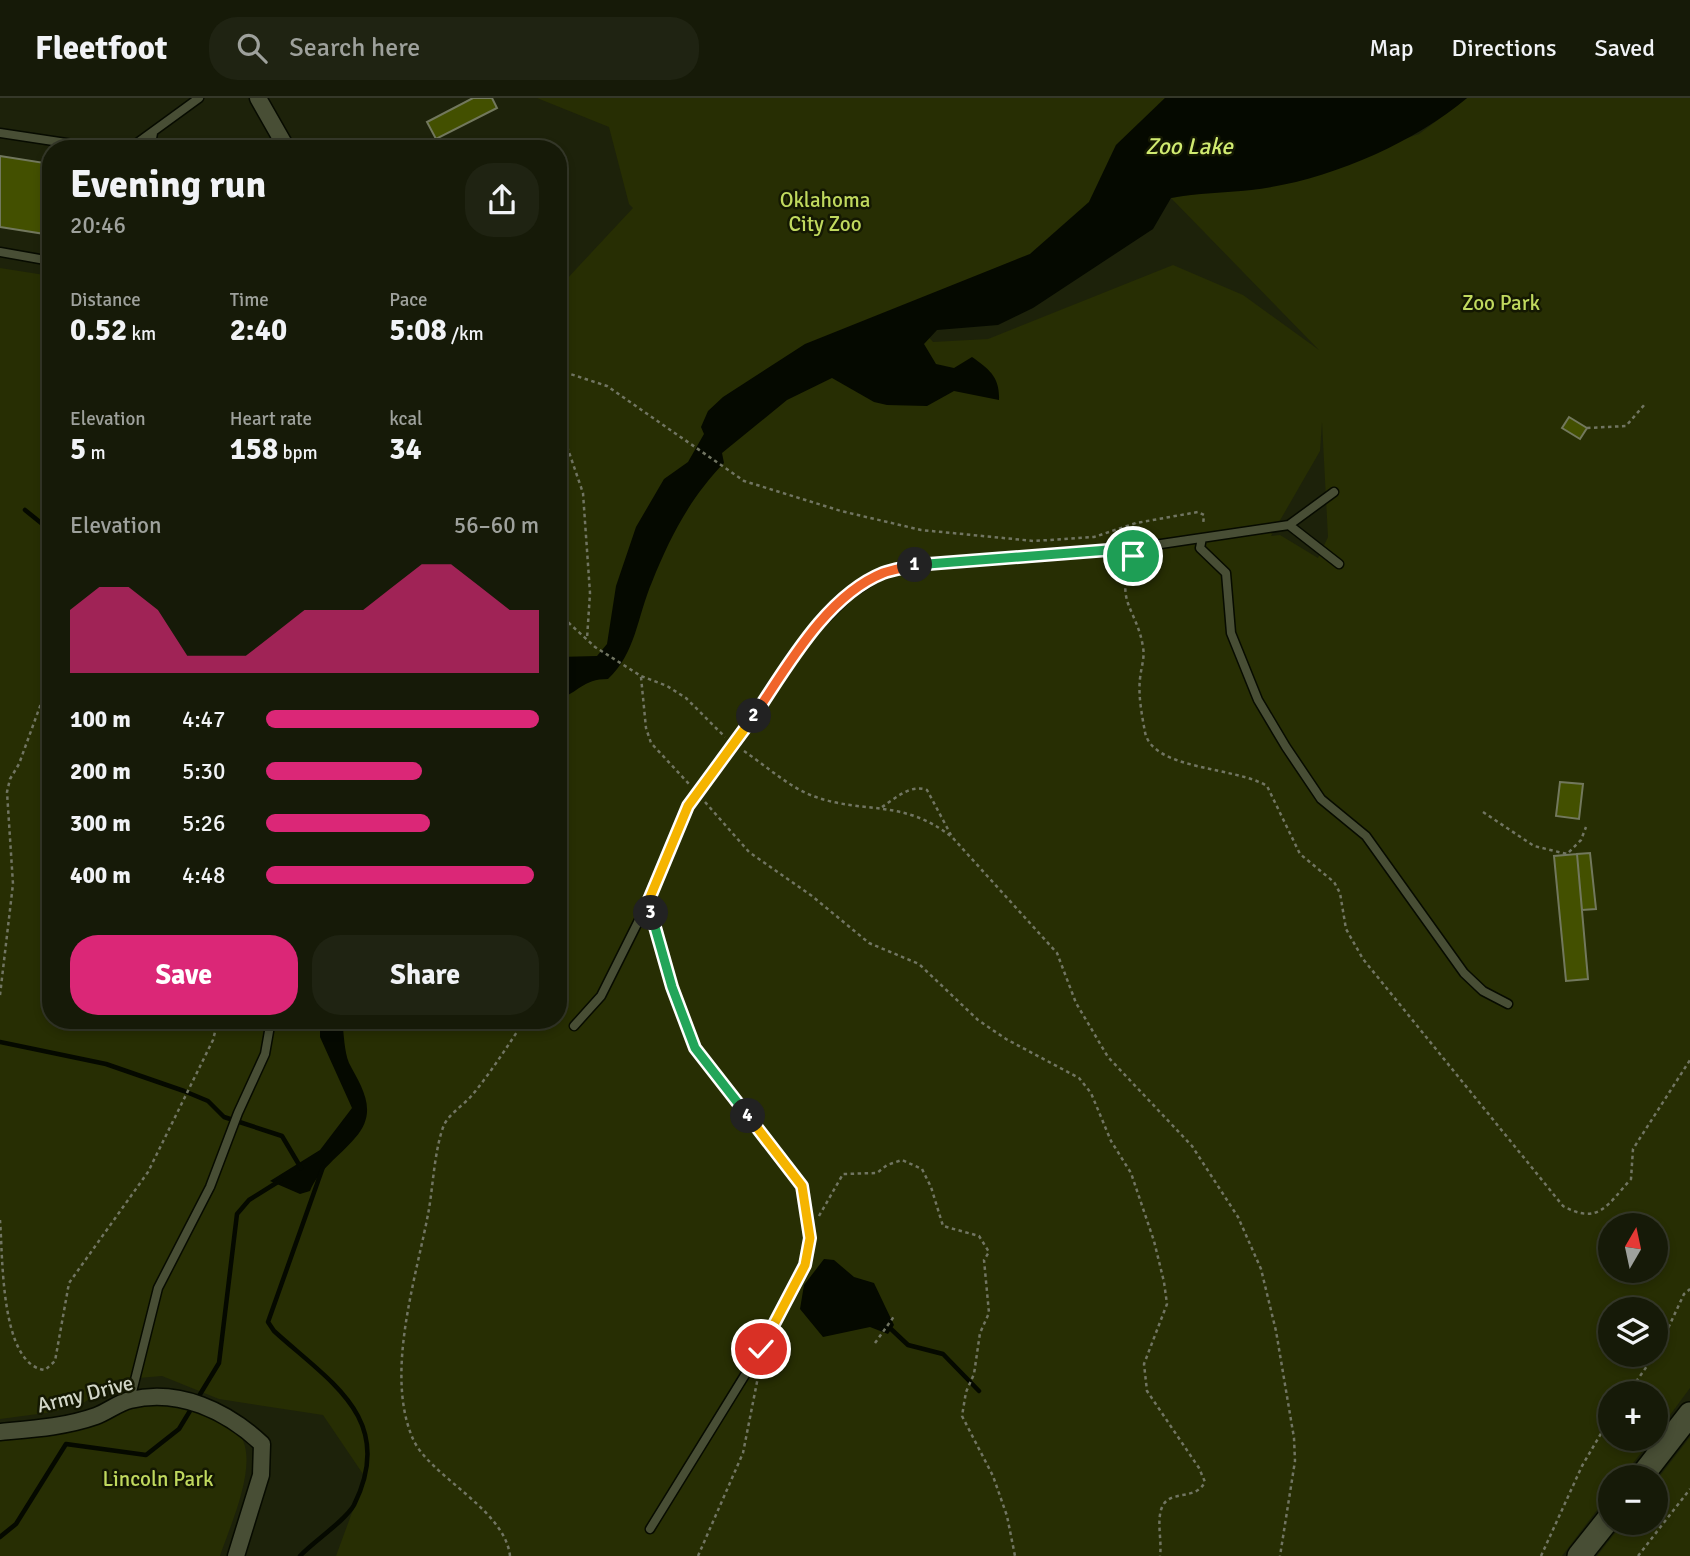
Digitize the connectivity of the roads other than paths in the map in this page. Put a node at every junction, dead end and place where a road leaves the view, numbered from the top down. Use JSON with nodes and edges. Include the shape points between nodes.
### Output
{"nodes":[{"id":1,"x":199,"y":98,"type":"edge"},
{"id":2,"x":258,"y":98,"type":"edge"},
{"id":3,"x":0,"y":133,"type":"edge"},
{"id":4,"x":153,"y":133,"type":"junction"},
{"id":5,"x":46,"y":140,"type":"edge"},
{"id":6,"x":142,"y":140,"type":"edge"},
{"id":7,"x":152,"y":140,"type":"edge"},
{"id":8,"x":281,"y":140,"type":"edge"},
{"id":9,"x":0,"y":252,"type":"edge"},
{"id":10,"x":42,"y":259,"type":"edge"},
{"id":11,"x":1335,"y":492,"type":"dead end"},
{"id":12,"x":1289,"y":525,"type":"junction"},
{"id":13,"x":1202,"y":538,"type":"junction"},
{"id":14,"x":1339,"y":564,"type":"dead end"},
{"id":15,"x":648,"y":902,"type":"junction"},
{"id":16,"x":1508,"y":1003,"type":"dead end"},
{"id":17,"x":575,"y":1026,"type":"dead end"},
{"id":18,"x":269,"y":1029,"type":"edge"},
{"id":19,"x":130,"y":1400,"type":"junction"},
{"id":20,"x":1690,"y":1414,"type":"edge"},
{"id":21,"x":0,"y":1432,"type":"edge"},
{"id":22,"x":1650,"y":1465,"type":"edge"},
{"id":23,"x":650,"y":1529,"type":"dead end"},
{"id":24,"x":1598,"y":1532,"type":"edge"},
{"id":25,"x":236,"y":1556,"type":"edge"},
{"id":26,"x":1579,"y":1556,"type":"edge"}],
"edges":[{"from":1,"to":4,"type":"lane"},
{"from":2,"to":8,"type":"street"},
{"from":3,"to":5,"type":"lane"},
{"from":4,"to":6,"type":"lane"},
{"from":4,"to":7,"type":"lane"},
{"from":9,"to":10,"type":"lane"},
{"from":11,"to":12,"type":"lane"},
{"from":12,"to":13,"type":"lane"},
{"from":12,"to":14,"type":"lane"},
{"from":13,"to":15,"type":"lane","via":[[1134,548],[926,563],[883,573],[850,594],[811,633],[697,792],[674,835]]},
{"from":13,"to":16,"type":"lane","via":[[1200,548],[1226,573],[1231,633],[1258,700],[1286,747],[1321,799],[1366,836],[1464,973],[1483,991]]},
{"from":15,"to":17,"type":"lane","via":[[601,996]]},
{"from":15,"to":23,"type":"lane","via":[[695,1048],[802,1186],[810,1238],[805,1265],[761,1349]]},
{"from":18,"to":19,"type":"lane","via":[[265,1054],[210,1188],[158,1288]]},
{"from":19,"to":21,"type":"street","name":"Army Drive","via":[[96,1416]]},
{"from":19,"to":25,"type":"street","name":"Army Drive","via":[[183,1398],[242,1425],[262,1444],[261,1475]]},
{"from":20,"to":22,"type":"street"},
{"from":24,"to":26,"type":"street"}]}
